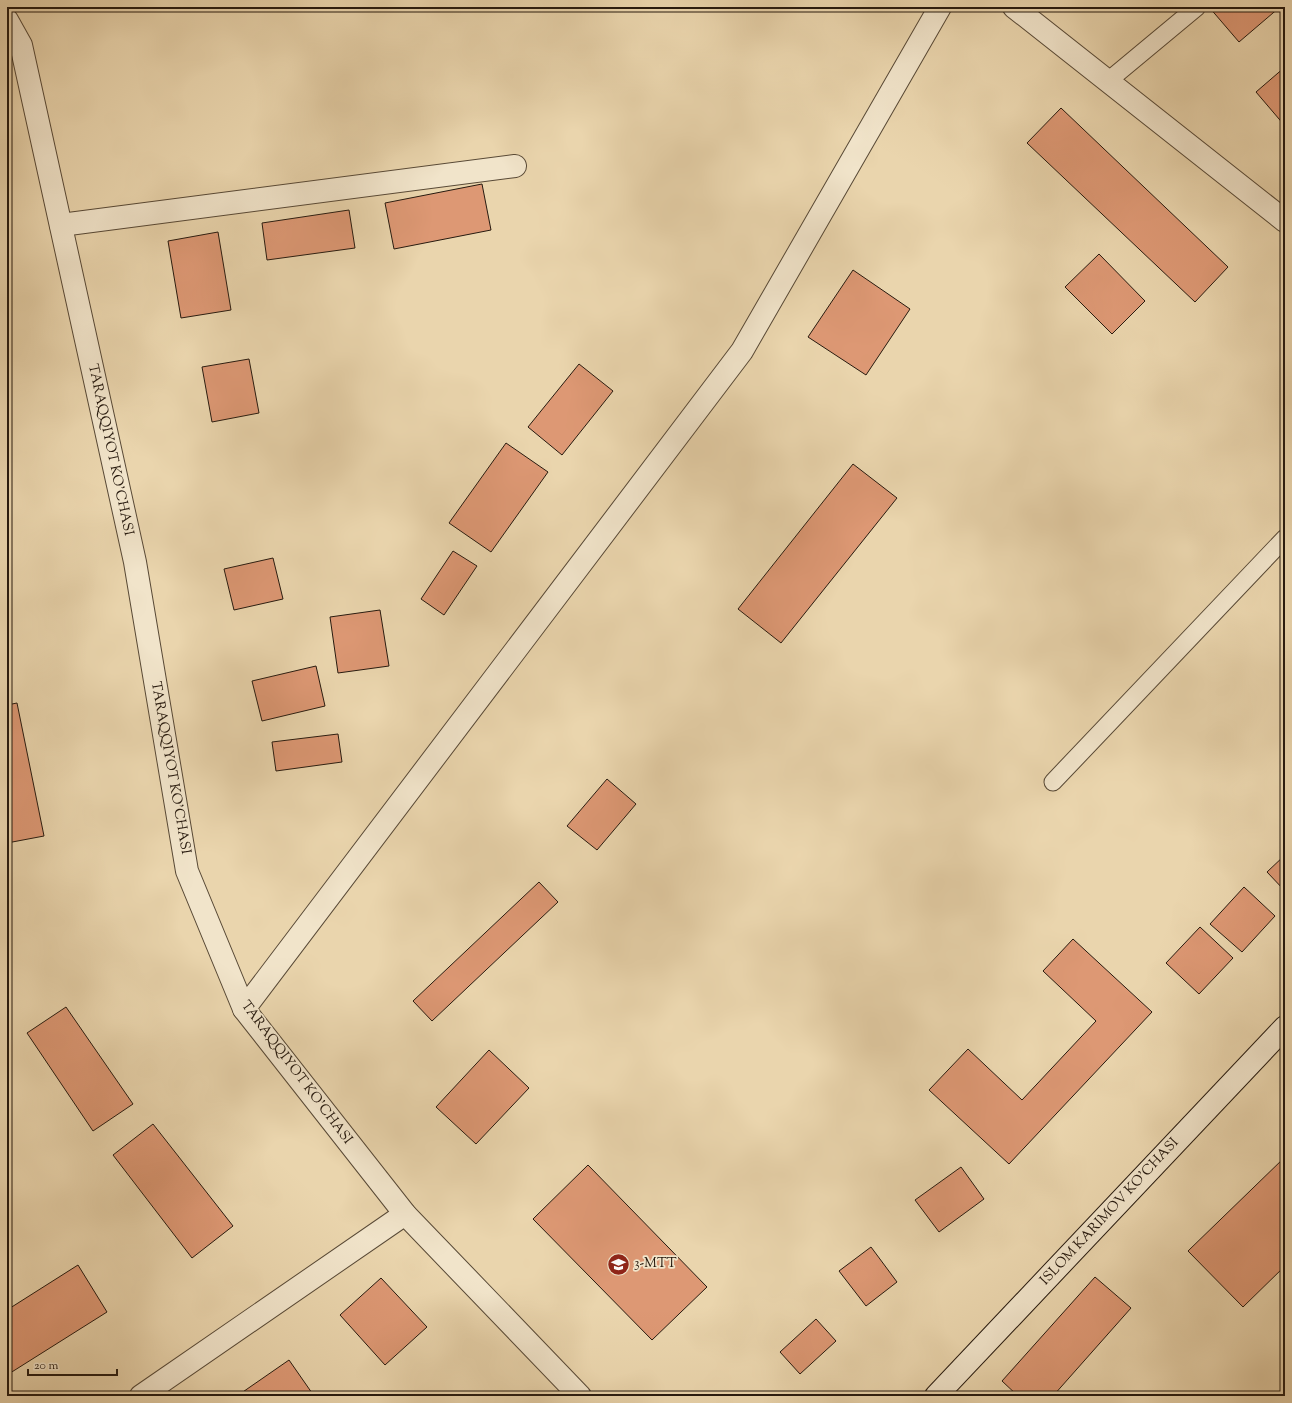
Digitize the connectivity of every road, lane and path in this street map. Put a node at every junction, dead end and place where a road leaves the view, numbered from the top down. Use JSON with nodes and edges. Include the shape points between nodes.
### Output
{"nodes":[{"id":1,"x":940,"y":7,"type":"edge"},
{"id":2,"x":1014,"y":7,"type":"edge"},
{"id":3,"x":1197,"y":7,"type":"edge"},
{"id":4,"x":7,"y":20,"type":"edge"},
{"id":5,"x":1108,"y":81,"type":"junction"},
{"id":6,"x":515,"y":166,"type":"dead end"},
{"id":7,"x":1285,"y":221,"type":"edge"},
{"id":8,"x":61,"y":225,"type":"junction"},
{"id":9,"x":1285,"y":538,"type":"edge"},
{"id":10,"x":1053,"y":782,"type":"dead end"},
{"id":11,"x":244,"y":1009,"type":"junction"},
{"id":12,"x":1285,"y":1027,"type":"edge"},
{"id":13,"x":405,"y":1214,"type":"junction"},
{"id":14,"x":141,"y":1396,"type":"edge"},
{"id":15,"x":580,"y":1396,"type":"edge"},
{"id":16,"x":936,"y":1396,"type":"edge"}],
"edges":[{"from":1,"to":11,"type":"street","via":[[742,351]]},
{"from":2,"to":5,"type":"street"},
{"from":3,"to":5,"type":"lane"},
{"from":4,"to":8,"type":"street","name":"TARAQQIYOT KO'CHASI","via":[[21,45]]},
{"from":5,"to":7,"type":"street"},
{"from":6,"to":8,"type":"street"},
{"from":8,"to":11,"type":"street","name":"TARAQQIYOT KO'CHASI","via":[[135,562],[187,871]]},
{"from":9,"to":10,"type":"lane"},
{"from":11,"to":13,"type":"street","name":"TARAQQIYOT KO'CHASI"},
{"from":12,"to":16,"type":"street","name":"ISLOM KARIMOV KO'CHASI"},
{"from":13,"to":14,"type":"street"},
{"from":13,"to":15,"type":"street","name":"TARAQQIYOT KO'CHASI"}]}
